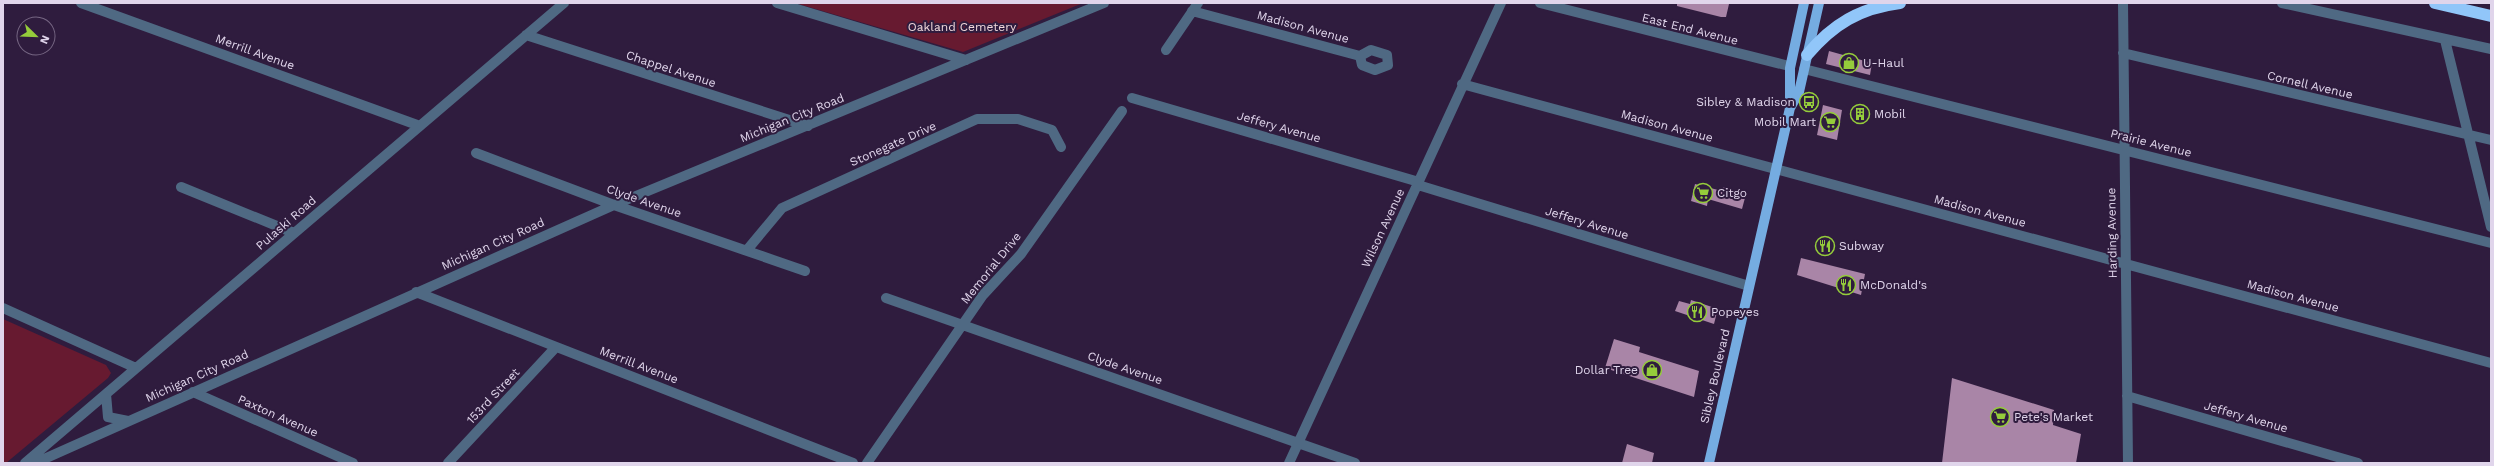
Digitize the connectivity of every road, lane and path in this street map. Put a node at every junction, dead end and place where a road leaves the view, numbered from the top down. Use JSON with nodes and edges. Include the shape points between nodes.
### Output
{"nodes":[{"id":1,"x":81,"y":3,"type":"edge"},
{"id":2,"x":564,"y":3,"type":"edge"},
{"id":3,"x":777,"y":3,"type":"edge"},
{"id":4,"x":1104,"y":3,"type":"edge"},
{"id":5,"x":1198,"y":3,"type":"edge"},
{"id":6,"x":1501,"y":3,"type":"edge"},
{"id":7,"x":1540,"y":3,"type":"edge"},
{"id":8,"x":1804,"y":3,"type":"edge"},
{"id":9,"x":1819,"y":3,"type":"edge"},
{"id":10,"x":1900,"y":3,"type":"edge"},
{"id":11,"x":2123,"y":3,"type":"edge"},
{"id":12,"x":2282,"y":3,"type":"edge"},
{"id":13,"x":2435,"y":3,"type":"edge"},
{"id":14,"x":1192,"y":11,"type":"junction"},
{"id":15,"x":2491,"y":16,"type":"edge"},
{"id":16,"x":526,"y":35,"type":"junction"},
{"id":17,"x":2445,"y":40,"type":"junction"},
{"id":18,"x":2491,"y":49,"type":"edge"},
{"id":19,"x":1166,"y":50,"type":"dead end"},
{"id":20,"x":2123,"y":53,"type":"junction"},
{"id":21,"x":1807,"y":55,"type":"junction"},
{"id":22,"x":1360,"y":56,"type":"dead end"},
{"id":23,"x":966,"y":60,"type":"junction"},
{"id":24,"x":1789,"y":66,"type":"junction"},
{"id":25,"x":1804,"y":69,"type":"junction"},
{"id":26,"x":1462,"y":84,"type":"junction"},
{"id":27,"x":1132,"y":98,"type":"dead end"},
{"id":28,"x":1790,"y":108,"type":"junction"},
{"id":29,"x":1122,"y":111,"type":"dead end"},
{"id":30,"x":420,"y":126,"type":"junction"},
{"id":31,"x":808,"y":126,"type":"junction"},
{"id":32,"x":2468,"y":135,"type":"junction"},
{"id":33,"x":2491,"y":140,"type":"edge"},
{"id":34,"x":1061,"y":147,"type":"dead end"},
{"id":35,"x":2124,"y":150,"type":"junction"},
{"id":36,"x":476,"y":153,"type":"dead end"},
{"id":37,"x":1776,"y":169,"type":"junction"},
{"id":38,"x":1418,"y":183,"type":"junction"},
{"id":39,"x":181,"y":187,"type":"dead end"},
{"id":40,"x":614,"y":205,"type":"junction"},
{"id":41,"x":2491,"y":227,"type":"edge"},
{"id":42,"x":294,"y":232,"type":"junction"},
{"id":43,"x":2491,"y":243,"type":"edge"},
{"id":44,"x":747,"y":250,"type":"junction"},
{"id":45,"x":2125,"y":263,"type":"junction"},
{"id":46,"x":805,"y":271,"type":"dead end"},
{"id":47,"x":1749,"y":286,"type":"junction"},
{"id":48,"x":416,"y":292,"type":"junction"},
{"id":49,"x":886,"y":298,"type":"dead end"},
{"id":50,"x":3,"y":308,"type":"edge"},
{"id":51,"x":963,"y":326,"type":"junction"},
{"id":52,"x":556,"y":347,"type":"junction"},
{"id":53,"x":2491,"y":363,"type":"edge"},
{"id":54,"x":136,"y":368,"type":"junction"},
{"id":55,"x":193,"y":392,"type":"junction"},
{"id":56,"x":106,"y":394,"type":"junction"},
{"id":57,"x":2127,"y":396,"type":"junction"},
{"id":58,"x":128,"y":422,"type":"junction"},
{"id":59,"x":1298,"y":443,"type":"junction"},
{"id":60,"x":25,"y":463,"type":"edge"},
{"id":61,"x":35,"y":463,"type":"edge"},
{"id":62,"x":353,"y":463,"type":"edge"},
{"id":63,"x":448,"y":463,"type":"edge"},
{"id":64,"x":852,"y":463,"type":"edge"},
{"id":65,"x":867,"y":463,"type":"edge"},
{"id":66,"x":1289,"y":463,"type":"edge"},
{"id":67,"x":1355,"y":463,"type":"edge"},
{"id":68,"x":1709,"y":463,"type":"edge"},
{"id":69,"x":2128,"y":463,"type":"edge"},
{"id":70,"x":2358,"y":463,"type":"edge"}],
"edges":[{"from":1,"to":30,"type":"street","name":"Merrill Avenue"},
{"from":2,"to":16,"type":"street","name":"Pulaski Road"},
{"from":3,"to":23,"type":"street"},
{"from":4,"to":23,"type":"street","name":"Michigan City Road"},
{"from":5,"to":14,"type":"street"},
{"from":6,"to":26,"type":"street","name":"Wilson Avenue"},
{"from":7,"to":24,"type":"street","name":"East End Avenue"},
{"from":8,"to":24,"type":"main road","name":"Sibley Boulevard"},
{"from":9,"to":21,"type":"main road","name":"Sibley Boulevard"},
{"from":10,"to":21,"type":"highway","via":[[1852,14],[1822,36]]},
{"from":11,"to":20,"type":"street","name":"Harding Avenue"},
{"from":12,"to":17,"type":"street"},
{"from":13,"to":15,"type":"highway"},
{"from":14,"to":19,"type":"street"},
{"from":14,"to":22,"type":"street","name":"Madison Avenue"},
{"from":16,"to":30,"type":"street","name":"Pulaski Road"},
{"from":16,"to":31,"type":"street","name":"Chappel Avenue"},
{"from":17,"to":18,"type":"street"},
{"from":17,"to":32,"type":"street"},
{"from":20,"to":32,"type":"street","name":"Cornell Avenue"},
{"from":20,"to":35,"type":"street","name":"Harding Avenue"},
{"from":21,"to":25,"type":"main road","name":"Sibley Boulevard"},
{"from":23,"to":31,"type":"street","name":"Michigan City Road"},
{"from":24,"to":28,"type":"main road","name":"Sibley Boulevard","via":[[1787,90]]},
{"from":25,"to":28,"type":"main road","name":"Sibley Boulevard","via":[[1799,92]]},
{"from":25,"to":35,"type":"street","name":"Prairie Avenue"},
{"from":26,"to":37,"type":"street","name":"Madison Avenue"},
{"from":26,"to":38,"type":"street","name":"Wilson Avenue"},
{"from":27,"to":38,"type":"street","name":"Jeffery Avenue"},
{"from":28,"to":37,"type":"main road","name":"Sibley Boulevard"},
{"from":29,"to":51,"type":"street","name":"Memorial Drive","via":[[1021,254],[983,295]]},
{"from":30,"to":42,"type":"street","name":"Pulaski Road"},
{"from":31,"to":40,"type":"street","name":"Michigan City Road"},
{"from":32,"to":33,"type":"street","name":"Cornell Avenue"},
{"from":32,"to":41,"type":"street"},
{"from":34,"to":44,"type":"street","name":"Stonegate Drive","via":[[1052,130],[1018,119],[977,119],[782,208]]},
{"from":35,"to":43,"type":"street","name":"Prairie Avenue"},
{"from":35,"to":45,"type":"street","name":"Harding Avenue"},
{"from":36,"to":40,"type":"street","name":"Clyde Avenue"},
{"from":37,"to":45,"type":"street","name":"Madison Avenue"},
{"from":37,"to":47,"type":"main road","name":"Sibley Boulevard"},
{"from":38,"to":47,"type":"street","name":"Jeffery Avenue"},
{"from":38,"to":59,"type":"street","name":"Wilson Avenue"},
{"from":39,"to":42,"type":"street"},
{"from":40,"to":44,"type":"street","name":"Clyde Avenue"},
{"from":40,"to":48,"type":"street","name":"Michigan City Road"},
{"from":42,"to":54,"type":"street","name":"Pulaski Road"},
{"from":44,"to":46,"type":"street","name":"Clyde Avenue"},
{"from":45,"to":53,"type":"street","name":"Madison Avenue"},
{"from":45,"to":57,"type":"street","name":"Harding Avenue"},
{"from":47,"to":68,"type":"main road","name":"Sibley Boulevard"},
{"from":48,"to":52,"type":"street","name":"Merrill Avenue"},
{"from":48,"to":55,"type":"street","name":"Michigan City Road"},
{"from":49,"to":51,"type":"street","name":"Clyde Avenue"},
{"from":50,"to":54,"type":"street"},
{"from":51,"to":59,"type":"street","name":"Clyde Avenue"},
{"from":51,"to":65,"type":"street","name":"Memorial Drive"},
{"from":52,"to":63,"type":"street","name":"153rd Street"},
{"from":52,"to":64,"type":"street","name":"Merrill Avenue"},
{"from":54,"to":56,"type":"street","name":"Pulaski Road"},
{"from":55,"to":58,"type":"street","name":"Michigan City Road"},
{"from":55,"to":62,"type":"street","name":"Paxton Avenue"},
{"from":56,"to":58,"type":"street","via":[[108,417]]},
{"from":56,"to":60,"type":"street","name":"Pulaski Road"},
{"from":57,"to":69,"type":"street","name":"Harding Avenue"},
{"from":57,"to":70,"type":"street","name":"Jeffery Avenue"},
{"from":58,"to":61,"type":"street","name":"Michigan City Road"},
{"from":59,"to":66,"type":"street","name":"Wilson Avenue"},
{"from":59,"to":67,"type":"street","name":"Clyde Avenue"}]}
